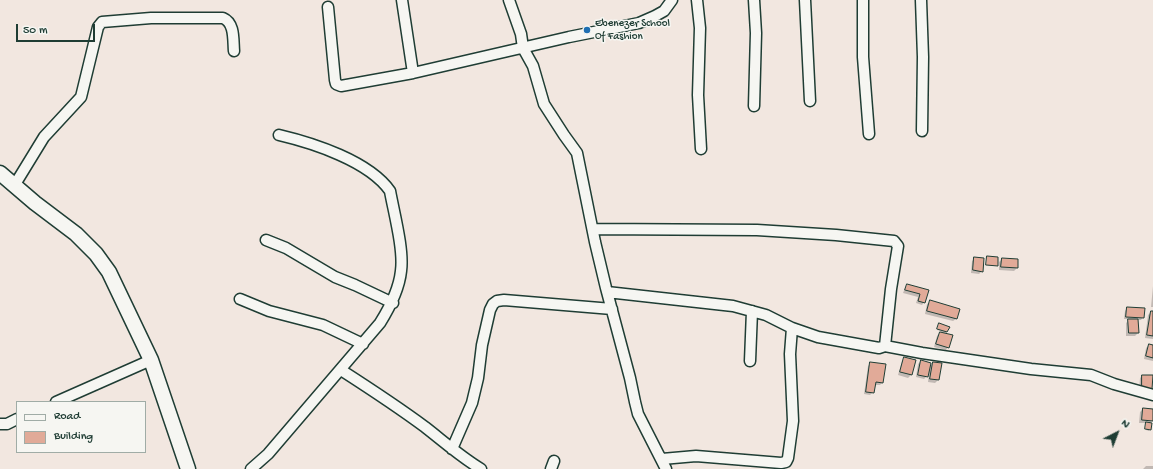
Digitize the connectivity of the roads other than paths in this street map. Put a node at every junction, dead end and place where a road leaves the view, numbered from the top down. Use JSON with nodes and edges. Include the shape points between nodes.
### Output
{"nodes":[{"id":1,"x":402,"y":0,"type":"edge"},
{"id":2,"x":509,"y":0,"type":"edge"},
{"id":3,"x":672,"y":0,"type":"edge"},
{"id":4,"x":696,"y":0,"type":"edge"},
{"id":5,"x":754,"y":0,"type":"edge"},
{"id":6,"x":805,"y":0,"type":"edge"},
{"id":7,"x":863,"y":0,"type":"edge"},
{"id":8,"x":921,"y":0,"type":"edge"},
{"id":9,"x":328,"y":7,"type":"dead end"},
{"id":10,"x":523,"y":48,"type":"junction"},
{"id":11,"x":234,"y":51,"type":"dead end"},
{"id":12,"x":413,"y":73,"type":"junction"},
{"id":13,"x":810,"y":100,"type":"dead end"},
{"id":14,"x":754,"y":106,"type":"dead end"},
{"id":15,"x":922,"y":131,"type":"dead end"},
{"id":16,"x":869,"y":134,"type":"dead end"},
{"id":17,"x":279,"y":135,"type":"dead end"},
{"id":18,"x":700,"y":149,"type":"dead end"},
{"id":19,"x":1,"y":176,"type":"edge"},
{"id":20,"x":14,"y":186,"type":"junction"},
{"id":21,"x":593,"y":229,"type":"junction"},
{"id":22,"x":266,"y":240,"type":"dead end"},
{"id":23,"x":607,"y":292,"type":"junction"},
{"id":24,"x":240,"y":298,"type":"dead end"},
{"id":25,"x":392,"y":303,"type":"junction"},
{"id":26,"x":612,"y":309,"type":"junction"},
{"id":27,"x":752,"y":311,"type":"junction"},
{"id":28,"x":792,"y":328,"type":"junction"},
{"id":29,"x":363,"y":344,"type":"junction"},
{"id":30,"x":885,"y":346,"type":"junction"},
{"id":31,"x":151,"y":360,"type":"junction"},
{"id":32,"x":750,"y":361,"type":"dead end"},
{"id":33,"x":341,"y":370,"type":"junction"},
{"id":34,"x":1153,"y":395,"type":"edge"},
{"id":35,"x":58,"y":401,"type":"edge"},
{"id":36,"x":16,"y":420,"type":"edge"},
{"id":37,"x":0,"y":424,"type":"edge"},
{"id":38,"x":452,"y":448,"type":"junction"},
{"id":39,"x":664,"y":464,"type":"edge"},
{"id":40,"x":474,"y":467,"type":"edge"},
{"id":41,"x":188,"y":469,"type":"edge"},
{"id":42,"x":251,"y":469,"type":"edge"}],
"edges":[{"from":1,"to":12,"type":"street"},
{"from":2,"to":10,"type":"street"},
{"from":3,"to":10,"type":"street","via":[[664,11],[640,22]]},
{"from":4,"to":18,"type":"street","via":[[700,28]]},
{"from":5,"to":14,"type":"street"},
{"from":6,"to":13,"type":"street"},
{"from":7,"to":16,"type":"street","via":[[863,57]]},
{"from":8,"to":15,"type":"street"},
{"from":9,"to":12,"type":"street","via":[[336,84],[341,86]]},
{"from":10,"to":12,"type":"street"},
{"from":10,"to":21,"type":"street","via":[[533,66],[544,104],[577,153]]},
{"from":11,"to":20,"type":"street","via":[[231,26],[228,20],[223,18],[151,18],[102,22],[98,27],[81,97],[44,137]]},
{"from":17,"to":25,"type":"street","via":[[303,141],[344,157],[386,184],[390,191],[400,249],[401,271]]},
{"from":19,"to":20,"type":"street"},
{"from":20,"to":31,"type":"street","via":[[76,234],[96,254],[110,272]]},
{"from":21,"to":23,"type":"street"},
{"from":21,"to":30,"type":"street","via":[[757,230],[894,241],[898,246]]},
{"from":22,"to":25,"type":"street","via":[[286,248],[335,277]]},
{"from":23,"to":26,"type":"street"},
{"from":23,"to":27,"type":"street","via":[[732,306]]},
{"from":24,"to":29,"type":"street","via":[[269,311],[323,325]]},
{"from":25,"to":29,"type":"street"},
{"from":26,"to":38,"type":"street","via":[[504,300],[493,304],[482,345],[472,403]]},
{"from":26,"to":39,"type":"street","via":[[638,414]]},
{"from":27,"to":28,"type":"street"},
{"from":27,"to":32,"type":"street"},
{"from":28,"to":30,"type":"street","via":[[818,337],[879,348]]},
{"from":28,"to":39,"type":"street","via":[[790,362],[794,421],[786,462],[696,456]]},
{"from":29,"to":33,"type":"street"},
{"from":30,"to":34,"type":"street","via":[[1031,369],[1091,375]]},
{"from":31,"to":35,"type":"street"},
{"from":31,"to":41,"type":"street"},
{"from":33,"to":38,"type":"street"},
{"from":33,"to":42,"type":"street","via":[[268,454]]},
{"from":36,"to":37,"type":"street"},
{"from":38,"to":40,"type":"street"}]}
